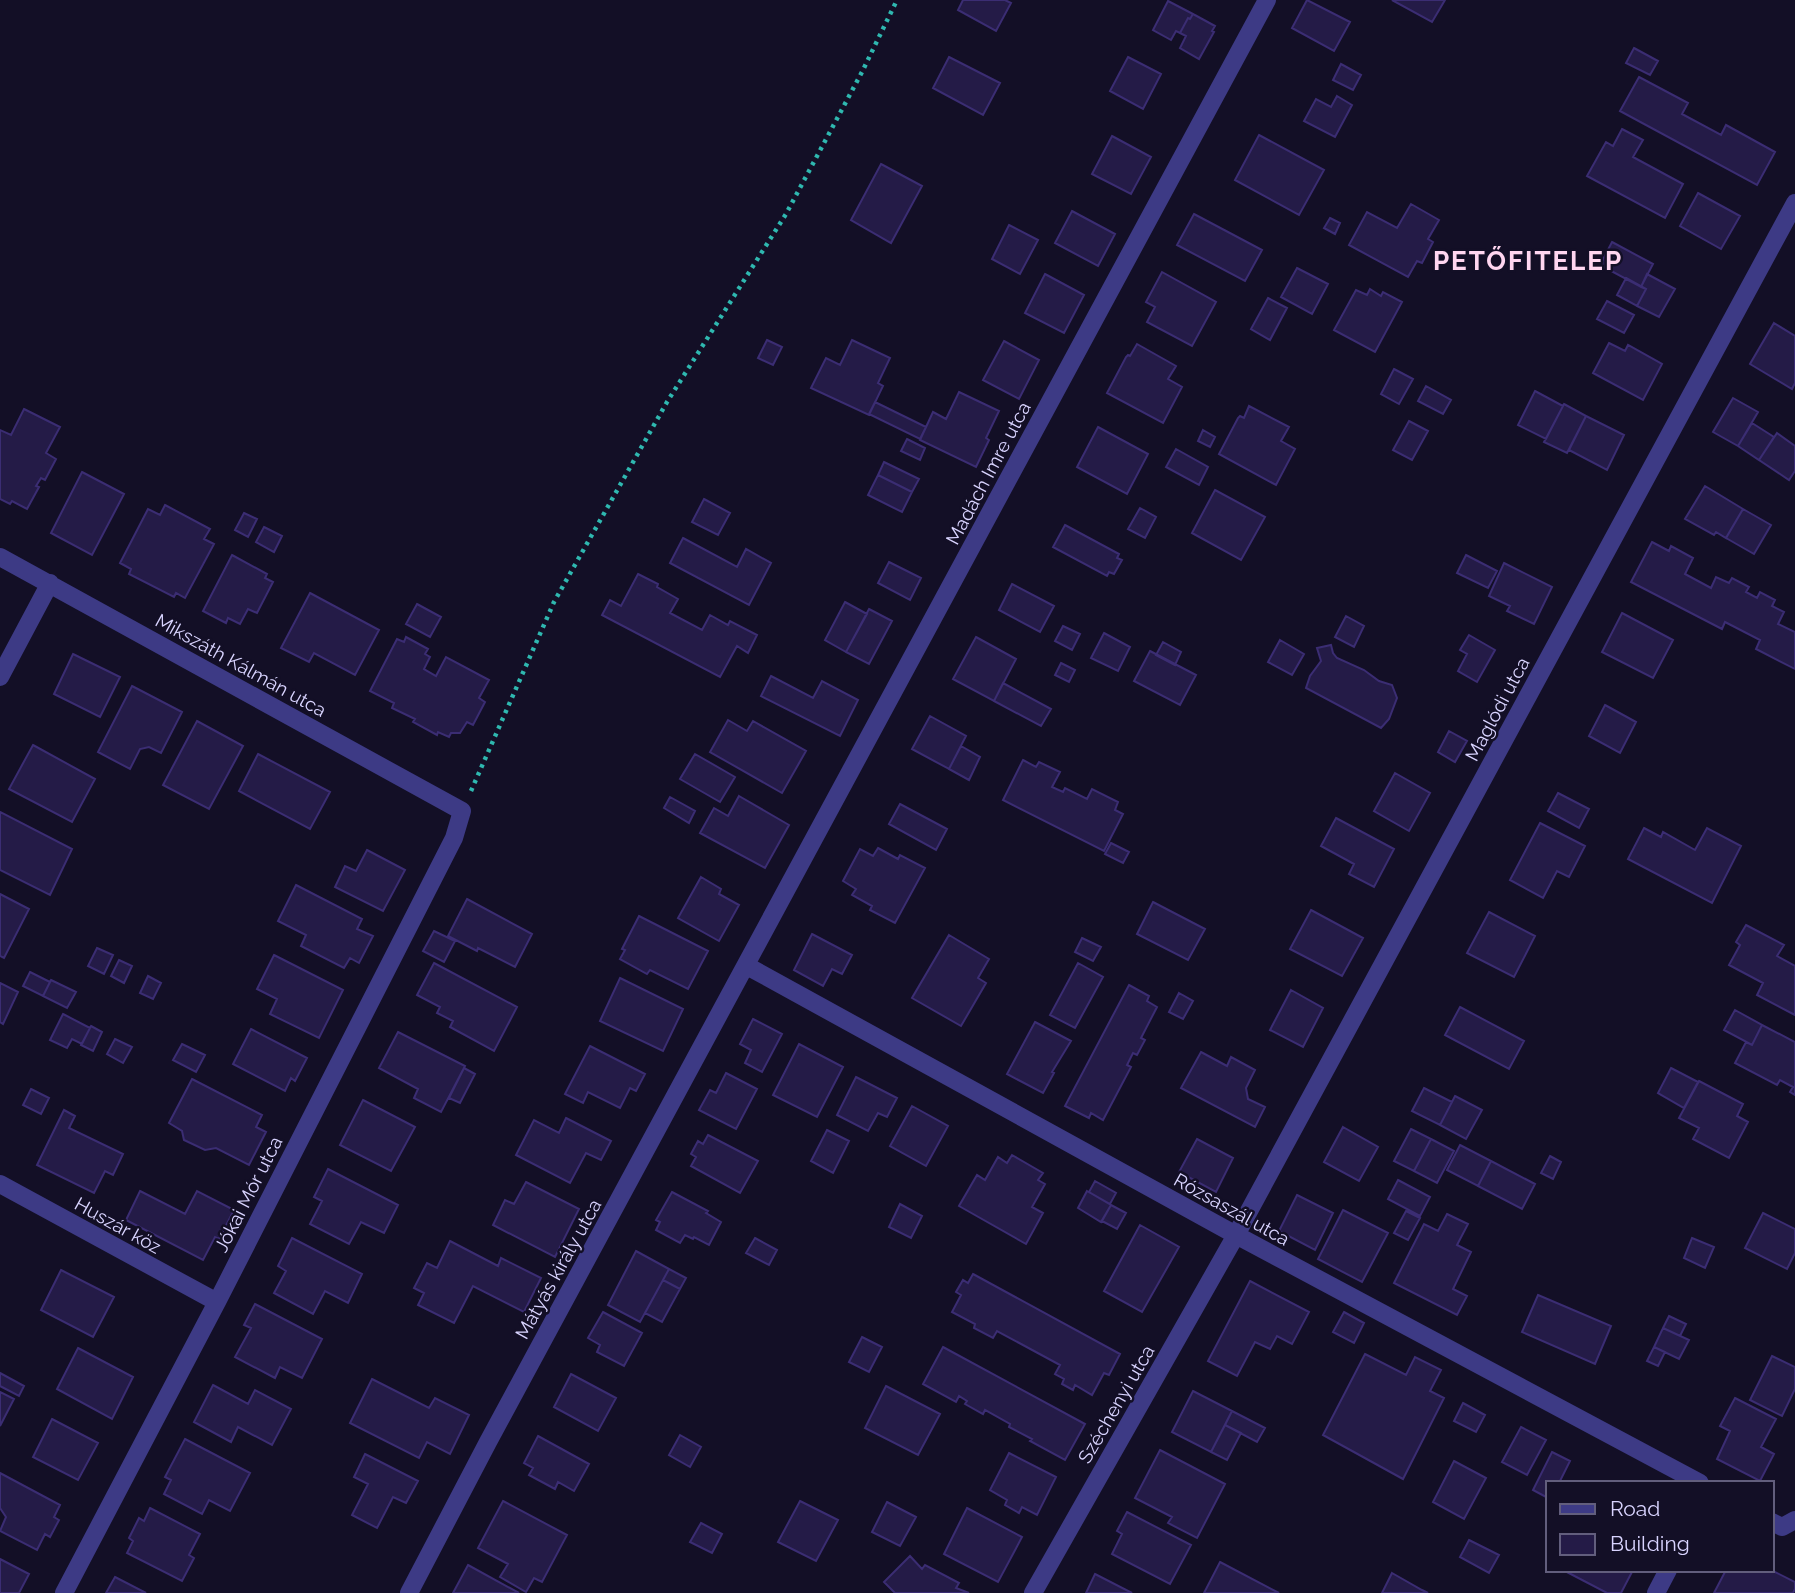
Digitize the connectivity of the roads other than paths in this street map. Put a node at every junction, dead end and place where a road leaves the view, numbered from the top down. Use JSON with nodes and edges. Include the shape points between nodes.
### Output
{"nodes":[{"id":1,"x":1267,"y":0,"type":"edge"},
{"id":2,"x":1795,"y":203,"type":"edge"},
{"id":3,"x":0,"y":557,"type":"edge"},
{"id":4,"x":50,"y":583,"type":"junction"},
{"id":5,"x":0,"y":677,"type":"edge"},
{"id":6,"x":462,"y":811,"type":"joint"},
{"id":7,"x":747,"y":966,"type":"junction"},
{"id":8,"x":0,"y":1184,"type":"edge"},
{"id":9,"x":1236,"y":1235,"type":"junction"},
{"id":10,"x":217,"y":1302,"type":"junction"},
{"id":11,"x":1696,"y":1481,"type":"edge"},
{"id":12,"x":1795,"y":1520,"type":"edge"},
{"id":13,"x":1774,"y":1523,"type":"edge"},
{"id":14,"x":1667,"y":1572,"type":"edge"},
{"id":15,"x":64,"y":1593,"type":"edge"},
{"id":16,"x":408,"y":1593,"type":"edge"},
{"id":17,"x":1033,"y":1593,"type":"edge"},
{"id":18,"x":1656,"y":1593,"type":"edge"}],
"edges":[{"from":1,"to":7,"type":"street","name":"Madách Imre utca"},
{"from":2,"to":9,"type":"street","name":"Maglódi utca"},
{"from":3,"to":4,"type":"street","name":"Mikszáth Kálmán utca"},
{"from":4,"to":5,"type":"street"},
{"from":4,"to":6,"type":"street","name":"Mikszáth Kálmán utca"},
{"from":6,"to":10,"type":"street","name":"Jókai Mór utca","via":[[454,838]]},
{"from":7,"to":9,"type":"street","name":"Rózsaszál utca"},
{"from":7,"to":16,"type":"street","name":"Mátyás király utca"},
{"from":8,"to":10,"type":"street","name":"Huszár köz"},
{"from":9,"to":11,"type":"street","name":"Rózsaszál utca"},
{"from":9,"to":17,"type":"street","name":"Széchenyi utca"},
{"from":10,"to":15,"type":"street","name":"Jókai Mór utca"},
{"from":12,"to":13,"type":"street","via":[[1782,1527]]},
{"from":14,"to":18,"type":"street"}]}
